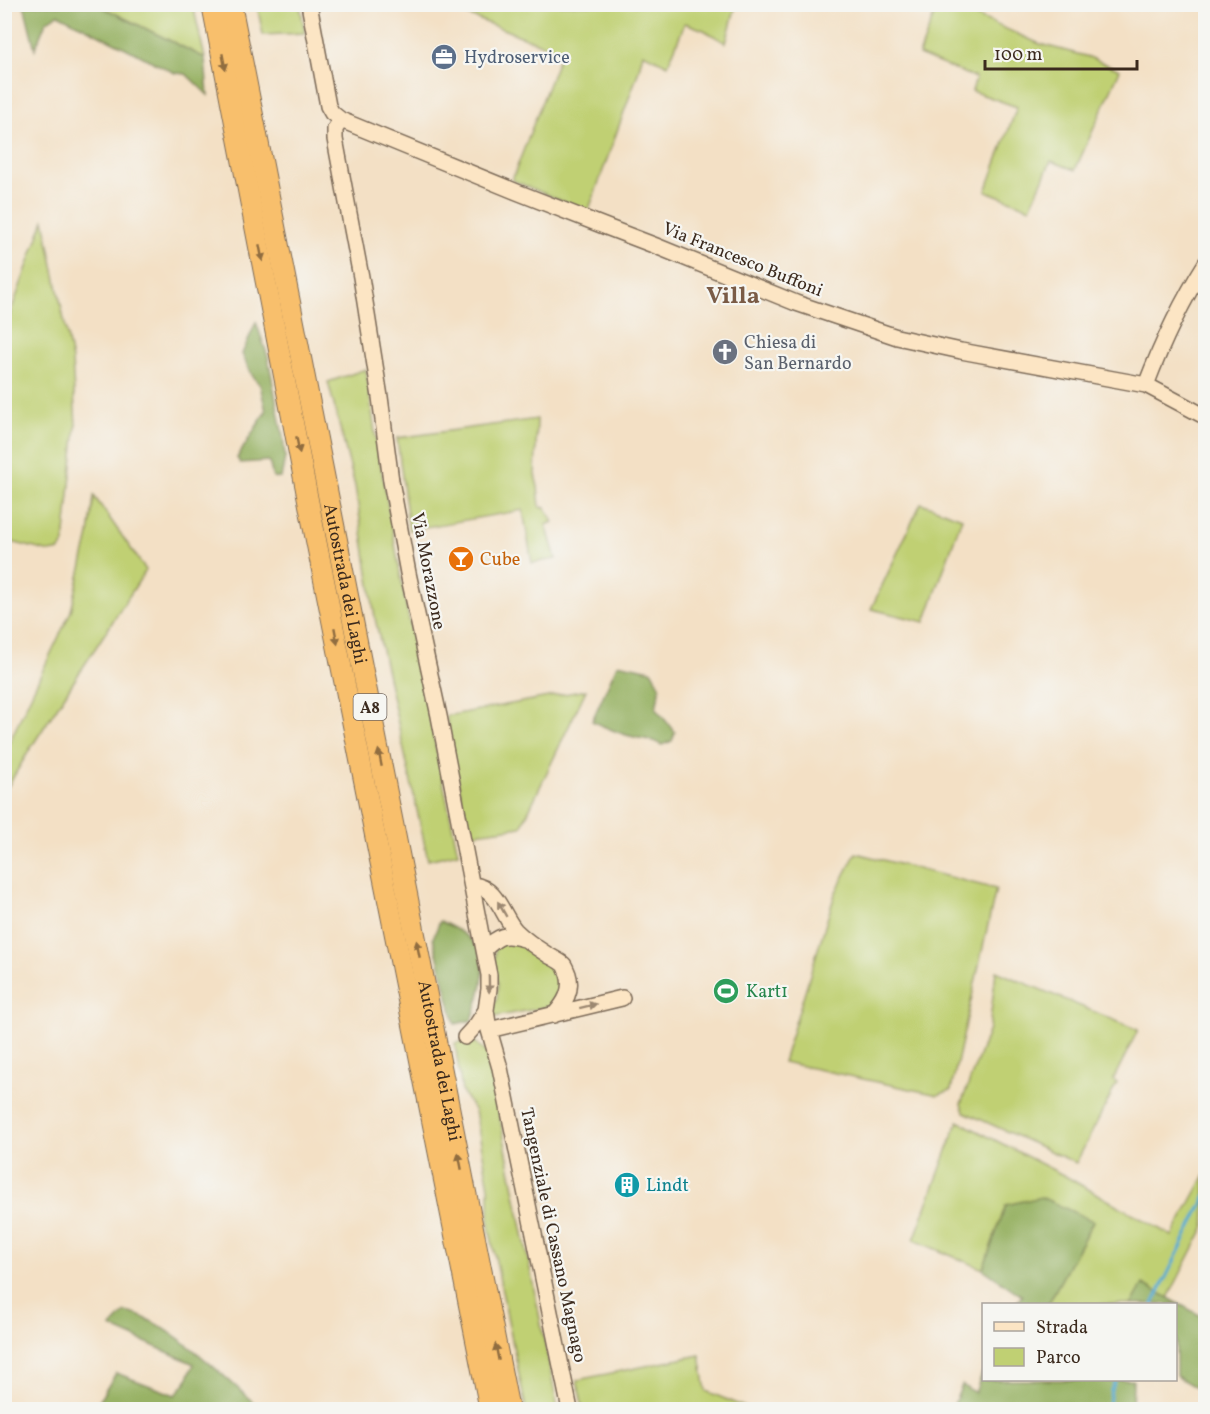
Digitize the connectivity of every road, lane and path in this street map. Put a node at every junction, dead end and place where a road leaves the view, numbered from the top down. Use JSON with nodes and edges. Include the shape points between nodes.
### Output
{"nodes":[{"id":1,"x":212,"y":4,"type":"edge"},
{"id":2,"x":231,"y":4,"type":"edge"},
{"id":3,"x":309,"y":4,"type":"edge"},
{"id":4,"x":341,"y":120,"type":"junction"},
{"id":5,"x":1206,"y":263,"type":"edge"},
{"id":6,"x":1146,"y":385,"type":"junction"},
{"id":7,"x":1206,"y":417,"type":"edge"},
{"id":8,"x":473,"y":885,"type":"junction"},
{"id":9,"x":527,"y":940,"type":"junction"},
{"id":10,"x":484,"y":950,"type":"junction"},
{"id":11,"x":622,"y":998,"type":"dead end"},
{"id":12,"x":486,"y":1010,"type":"junction"},
{"id":13,"x":554,"y":1015,"type":"junction"},
{"id":14,"x":512,"y":1025,"type":"junction"},
{"id":15,"x":489,"y":1030,"type":"junction"},
{"id":16,"x":465,"y":1037,"type":"dead end"},
{"id":17,"x":500,"y":1068,"type":"junction"},
{"id":18,"x":490,"y":1410,"type":"edge"},
{"id":19,"x":508,"y":1410,"type":"edge"},
{"id":20,"x":570,"y":1410,"type":"edge"}],
"edges":[{"from":1,"to":18,"type":"highway","name":"Autostrada dei Laghi","number":"A8","one_way":true},
{"from":19,"to":2,"type":"highway","name":"Autostrada dei Laghi","number":"A8","one_way":true},
{"from":3,"to":4,"type":"street","via":[[328,106]]},
{"from":4,"to":6,"type":"street","name":"Via Francesco Buffoni","via":[[859,325],[960,351]]},
{"from":4,"to":8,"type":"street","name":"Via Morazzone","via":[[335,129],[335,139],[363,288],[393,493]]},
{"from":5,"to":6,"type":"street","via":[[1194,280]]},
{"from":6,"to":7,"type":"street","name":"Via Francesco Buffoni"},
{"from":9,"to":8,"type":"street","one_way":true,"via":[[489,891]]},
{"from":8,"to":10,"type":"street","name":"Via Morazzone"},
{"from":9,"to":10,"type":"street","via":[[503,936]]},
{"from":9,"to":13,"type":"street","via":[[563,964],[569,980],[568,996]]},
{"from":10,"to":12,"type":"street","name":"Via Morazzone","one_way":true,"via":[[489,989]]},
{"from":13,"to":11,"type":"street","one_way":true},
{"from":12,"to":15,"type":"street","name":"Via Morazzone"},
{"from":12,"to":16,"type":"street"},
{"from":13,"to":14,"type":"street"},
{"from":14,"to":15,"type":"street"},
{"from":14,"to":17,"type":"street","name":"Tangenziale di Cassano Magnago","via":[[503,1040]]},
{"from":15,"to":17,"type":"street","name":"Tangenziale di Cassano Magnago"},
{"from":17,"to":20,"type":"street","name":"Tangenziale di Cassano Magnago"}]}
